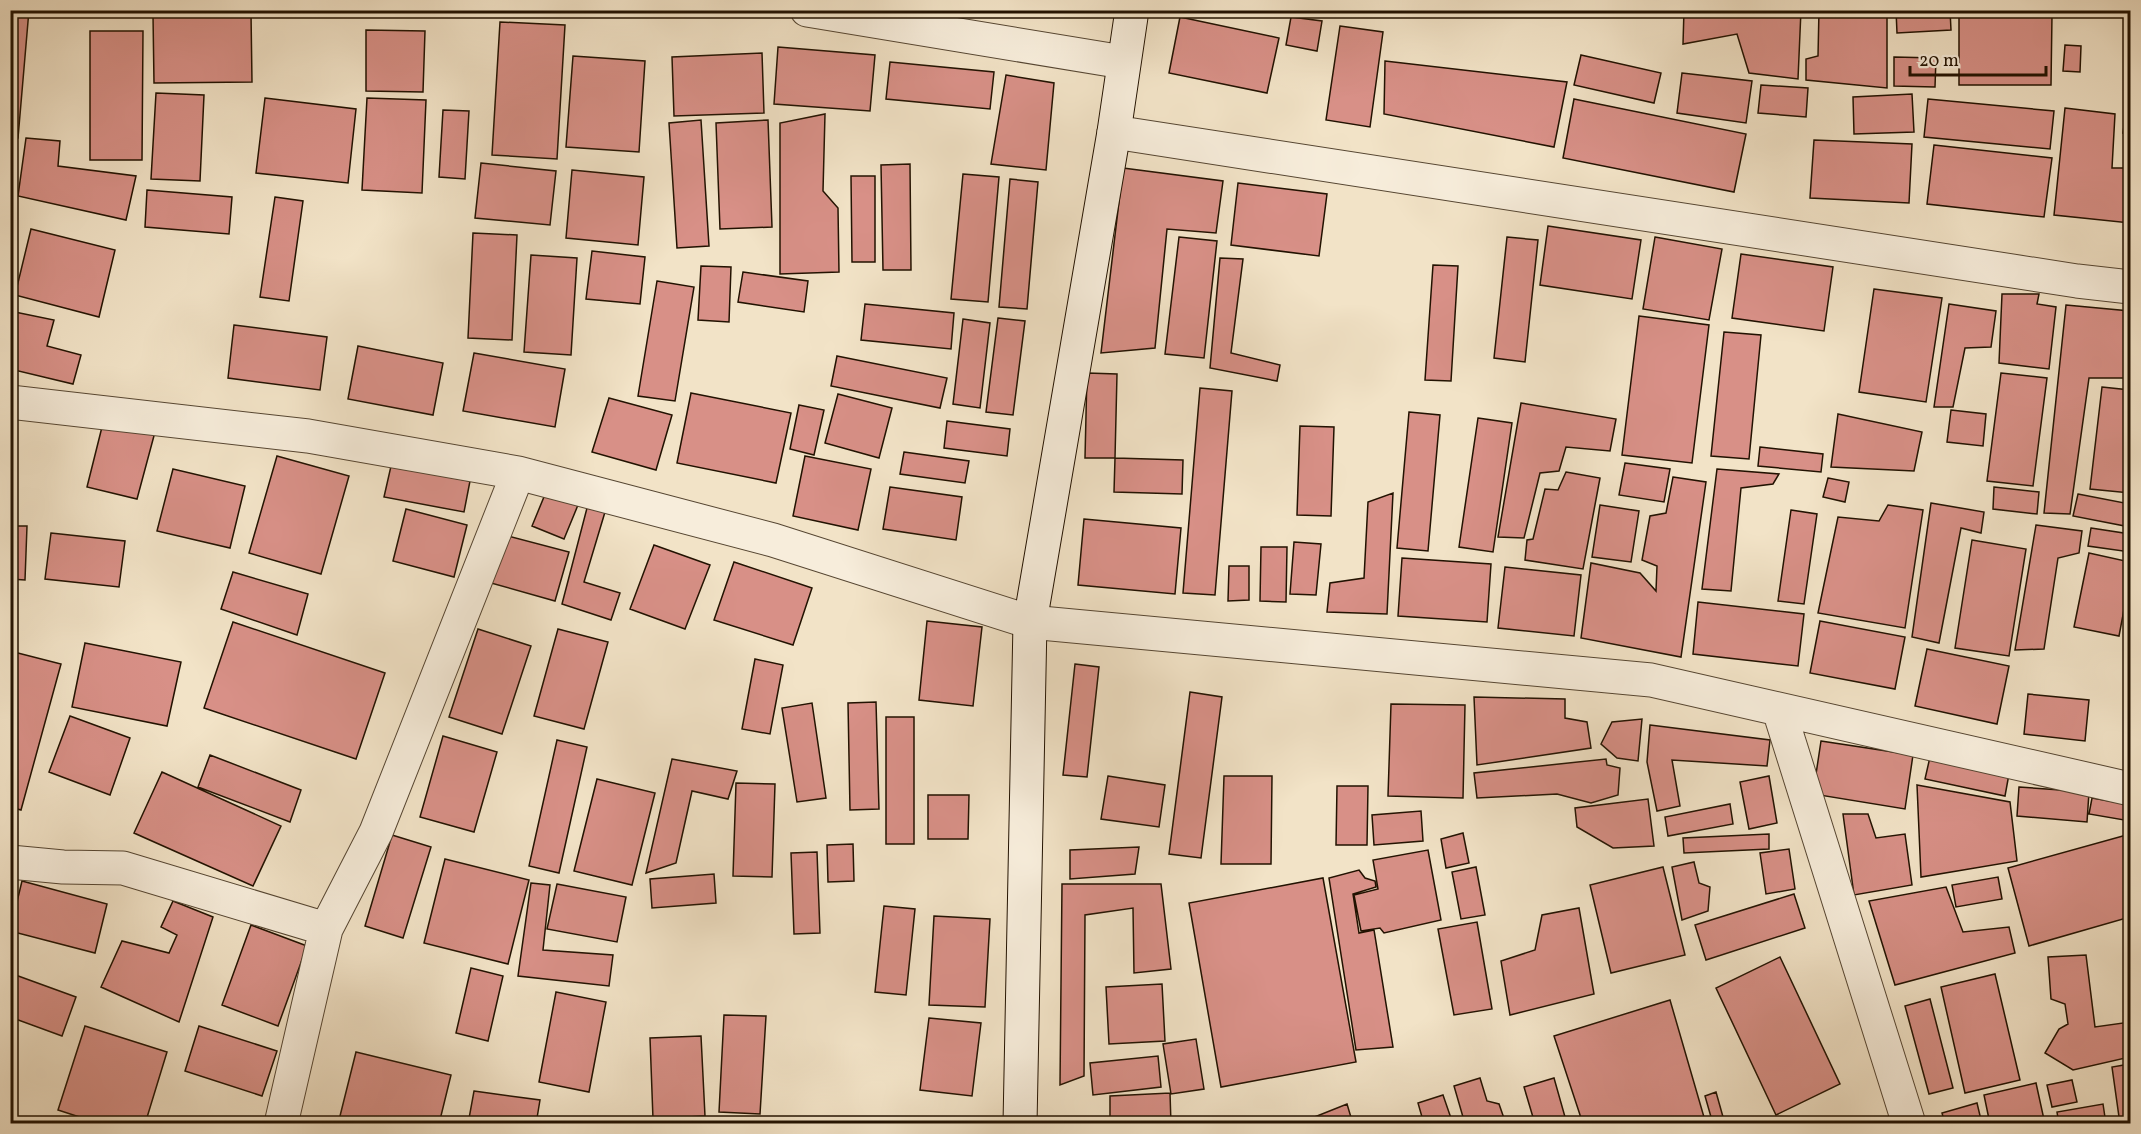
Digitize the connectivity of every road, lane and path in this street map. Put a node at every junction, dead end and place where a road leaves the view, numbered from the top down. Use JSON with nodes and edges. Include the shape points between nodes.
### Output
{"nodes":[{"id":1,"x":807,"y":10,"type":"edge"},
{"id":2,"x":1132,"y":10,"type":"edge"},
{"id":3,"x":1123,"y":62,"type":"junction"},
{"id":4,"x":1114,"y":132,"type":"junction"},
{"id":5,"x":2130,"y":287,"type":"edge"},
{"id":6,"x":10,"y":402,"type":"edge"},
{"id":7,"x":518,"y":473,"type":"junction"},
{"id":8,"x":1030,"y":622,"type":"junction"},
{"id":9,"x":1779,"y":710,"type":"junction"},
{"id":10,"x":2130,"y":789,"type":"edge"},
{"id":11,"x":10,"y":862,"type":"edge"},
{"id":12,"x":326,"y":929,"type":"junction"},
{"id":13,"x":281,"y":1124,"type":"edge"},
{"id":14,"x":1020,"y":1124,"type":"edge"},
{"id":15,"x":1909,"y":1124,"type":"edge"}],
"edges":[{"from":1,"to":3,"type":"street"},
{"from":2,"to":3,"type":"street"},
{"from":3,"to":4,"type":"street"},
{"from":4,"to":5,"type":"street","via":[[2077,282]]},
{"from":4,"to":8,"type":"street"},
{"from":6,"to":7,"type":"street","via":[[308,436]]},
{"from":7,"to":8,"type":"street","via":[[773,540]]},
{"from":7,"to":12,"type":"street","via":[[376,832]]},
{"from":8,"to":9,"type":"street","via":[[1651,680]]},
{"from":8,"to":14,"type":"street"},
{"from":9,"to":10,"type":"street"},
{"from":9,"to":15,"type":"street"},
{"from":11,"to":12,"type":"street","via":[[123,868]]},
{"from":12,"to":13,"type":"street"}]}
